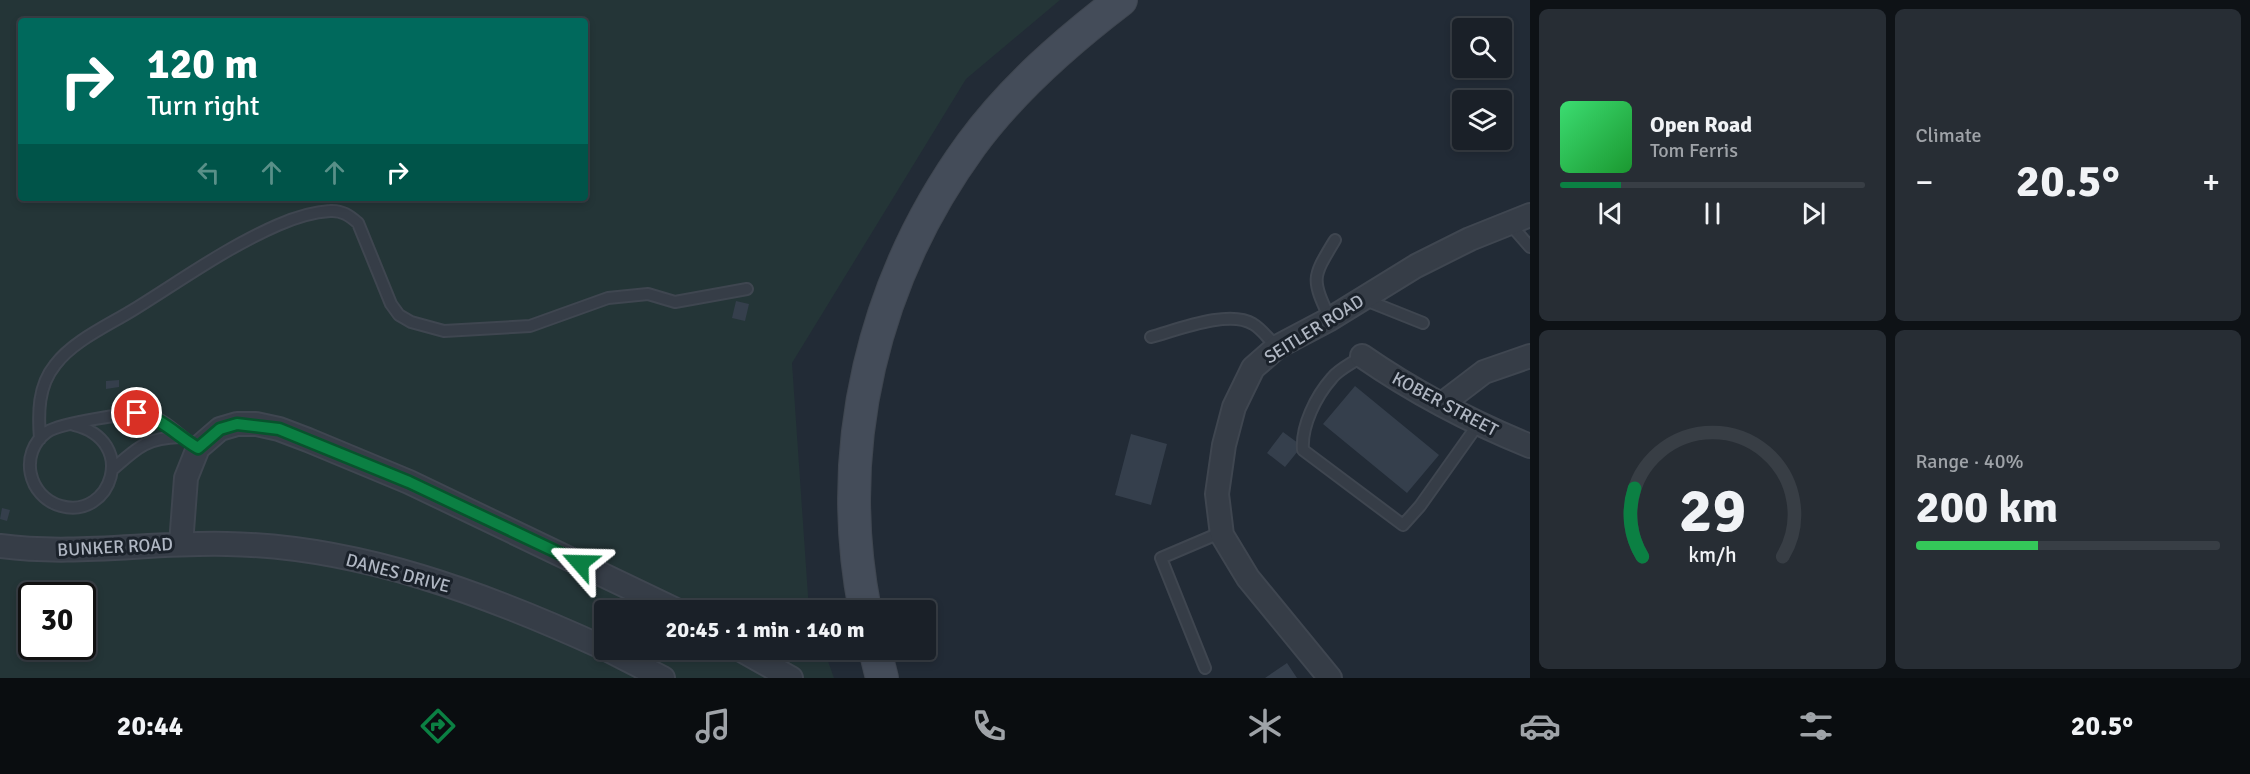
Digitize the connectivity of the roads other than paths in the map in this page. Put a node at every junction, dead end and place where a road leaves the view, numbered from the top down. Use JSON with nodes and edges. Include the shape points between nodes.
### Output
{"nodes":[{"id":1,"x":1121,"y":0,"type":"edge"},
{"id":2,"x":1520,"y":219,"type":"edge"},
{"id":3,"x":1335,"y":240,"type":"dead end"},
{"id":4,"x":1530,"y":247,"type":"edge"},
{"id":5,"x":747,"y":289,"type":"dead end"},
{"id":6,"x":1362,"y":299,"type":"junction"},
{"id":7,"x":1330,"y":319,"type":"junction"},
{"id":8,"x":1423,"y":323,"type":"dead end"},
{"id":9,"x":1151,"y":337,"type":"dead end"},
{"id":10,"x":1276,"y":348,"type":"junction"},
{"id":11,"x":1362,"y":356,"type":"joint"},
{"id":12,"x":1530,"y":356,"type":"edge"},
{"id":13,"x":1442,"y":404,"type":"junction"},
{"id":14,"x":1479,"y":423,"type":"junction"},
{"id":15,"x":74,"y":425,"type":"junction"},
{"id":16,"x":40,"y":439,"type":"junction"},
{"id":17,"x":189,"y":442,"type":"junction"},
{"id":18,"x":1530,"y":446,"type":"edge"},
{"id":19,"x":113,"y":469,"type":"junction"},
{"id":20,"x":1222,"y":532,"type":"junction"},
{"id":21,"x":181,"y":544,"type":"junction"},
{"id":22,"x":0,"y":546,"type":"edge"},
{"id":23,"x":655,"y":600,"type":"edge"},
{"id":24,"x":864,"y":600,"type":"edge"},
{"id":25,"x":594,"y":644,"type":"edge"},
{"id":26,"x":628,"y":660,"type":"edge"},
{"id":27,"x":759,"y":660,"type":"edge"},
{"id":28,"x":878,"y":660,"type":"edge"},
{"id":29,"x":1205,"y":668,"type":"dead end"},
{"id":30,"x":663,"y":678,"type":"edge"},
{"id":31,"x":791,"y":678,"type":"edge"},
{"id":32,"x":882,"y":678,"type":"edge"},
{"id":33,"x":1330,"y":678,"type":"edge"}],
"edges":[{"from":1,"to":24,"type":"main road","via":[[1040,68],[972,145],[942,190],[894,287],[868,361],[856,441],[855,542]]},
{"from":2,"to":4,"type":"lane"},
{"from":2,"to":6,"type":"street","name":"SEITLER ROAD","via":[[1416,266]]},
{"from":3,"to":7,"type":"lane","via":[[1319,266],[1315,287]]},
{"from":5,"to":16,"type":"lane","via":[[675,302],[648,294],[608,298],[530,326],[435,330],[399,315],[391,304],[358,223],[348,214],[333,210],[311,213],[277,225],[221,255],[88,337],[61,358],[43,387],[38,411]]},
{"from":6,"to":7,"type":"street","name":"SEITLER ROAD"},
{"from":6,"to":8,"type":"lane"},
{"from":7,"to":10,"type":"street","name":"SEITLER ROAD"},
{"from":9,"to":10,"type":"lane","via":[[1224,318],[1255,325]]},
{"from":10,"to":20,"type":"street","name":"SEITLER ROAD","via":[[1253,368],[1234,407],[1217,494]]},
{"from":11,"to":13,"type":"street","name":"KOBER STREET","via":[[1408,388]]},
{"from":11,"to":14,"type":"lane","via":[[1332,377],[1302,436],[1304,450],[1403,525]]},
{"from":12,"to":13,"type":"street","via":[[1484,372]]},
{"from":13,"to":14,"type":"street","name":"KOBER STREET"},
{"from":14,"to":18,"type":"street","name":"KOBER STREET"},
{"from":15,"to":16,"type":"lane","via":[[60,426]]},
{"from":15,"to":17,"type":"lane","via":[[137,413],[166,423]]},
{"from":15,"to":19,"type":"lane","via":[[99,436],[112,457]]},
{"from":16,"to":19,"type":"lane","via":[[33,449],[30,474],[34,487],[51,503],[64,507],[89,504],[105,491]]},
{"from":17,"to":19,"type":"lane","via":[[149,441]]},
{"from":17,"to":21,"type":"street","name":"BUNKER ROAD"},
{"from":17,"to":23,"type":"street","name":"BUNKER ROAD","via":[[237,424],[279,429],[409,482]]},
{"from":20,"to":29,"type":"lane","via":[[1161,558]]},
{"from":20,"to":33,"type":"street","name":"SEITLER ROAD","via":[[1248,578]]},
{"from":21,"to":22,"type":"street","name":"BUNKER ROAD","via":[[51,551]]},
{"from":21,"to":25,"type":"street","name":"DANES DRIVE","via":[[273,546],[387,566],[507,606]]},
{"from":26,"to":30,"type":"street","name":"DANES DRIVE"},
{"from":27,"to":31,"type":"street"},
{"from":28,"to":32,"type":"main road"}]}
